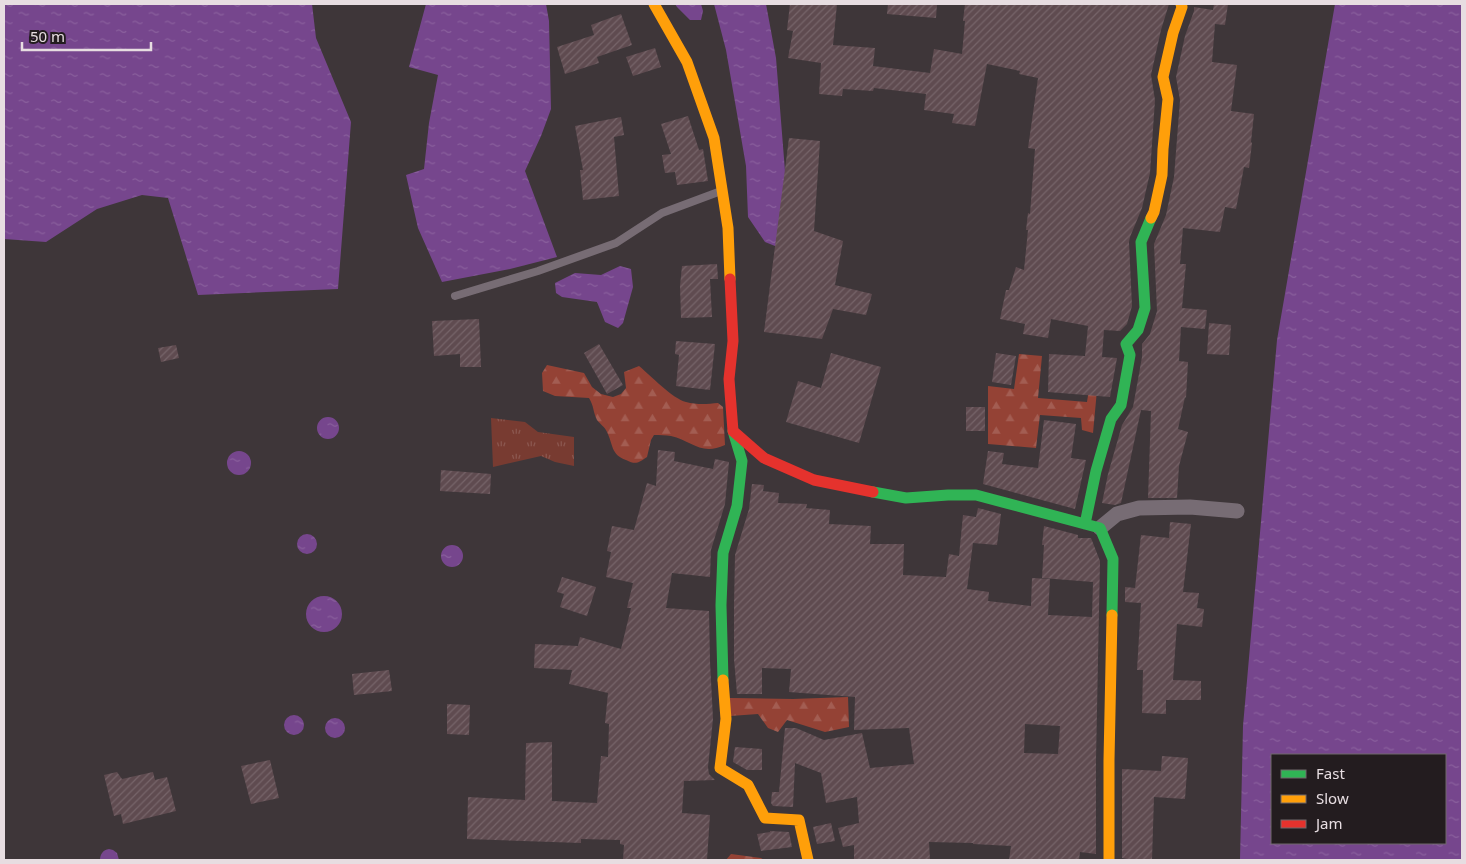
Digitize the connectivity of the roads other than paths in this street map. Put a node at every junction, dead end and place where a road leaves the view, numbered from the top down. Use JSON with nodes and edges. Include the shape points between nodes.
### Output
{"nodes":[{"id":1,"x":654,"y":4,"type":"edge"},
{"id":2,"x":1180,"y":4,"type":"edge"},
{"id":3,"x":722,"y":190,"type":"junction"},
{"id":4,"x":455,"y":296,"type":"dead end"},
{"id":5,"x":733,"y":431,"type":"junction"},
{"id":6,"x":1237,"y":511,"type":"dead end"},
{"id":7,"x":1092,"y":526,"type":"junction"},
{"id":8,"x":808,"y":860,"type":"edge"},
{"id":9,"x":1109,"y":860,"type":"edge"}],
"edges":[{"from":1,"to":3,"type":"street","via":[[688,62],[714,138]]},
{"from":2,"to":7,"type":"street","via":[[1163,77],[1168,99],[1162,175],[1154,212],[1141,242],[1145,308],[1138,330],[1126,344],[1130,356],[1121,405],[1111,419],[1096,471]]},
{"from":3,"to":4,"type":"lane","via":[[662,213],[616,243]]},
{"from":3,"to":5,"type":"street","via":[[728,228],[733,341],[729,379]]},
{"from":5,"to":7,"type":"street","via":[[764,458],[814,480],[906,498],[976,495]]},
{"from":5,"to":8,"type":"street","via":[[742,461],[737,506],[723,553],[722,660],[726,719],[720,768],[748,785],[765,818],[799,820]]},
{"from":6,"to":7,"type":"street","via":[[1190,507],[1139,508]]},
{"from":7,"to":9,"type":"street","via":[[1113,559]]}]}
